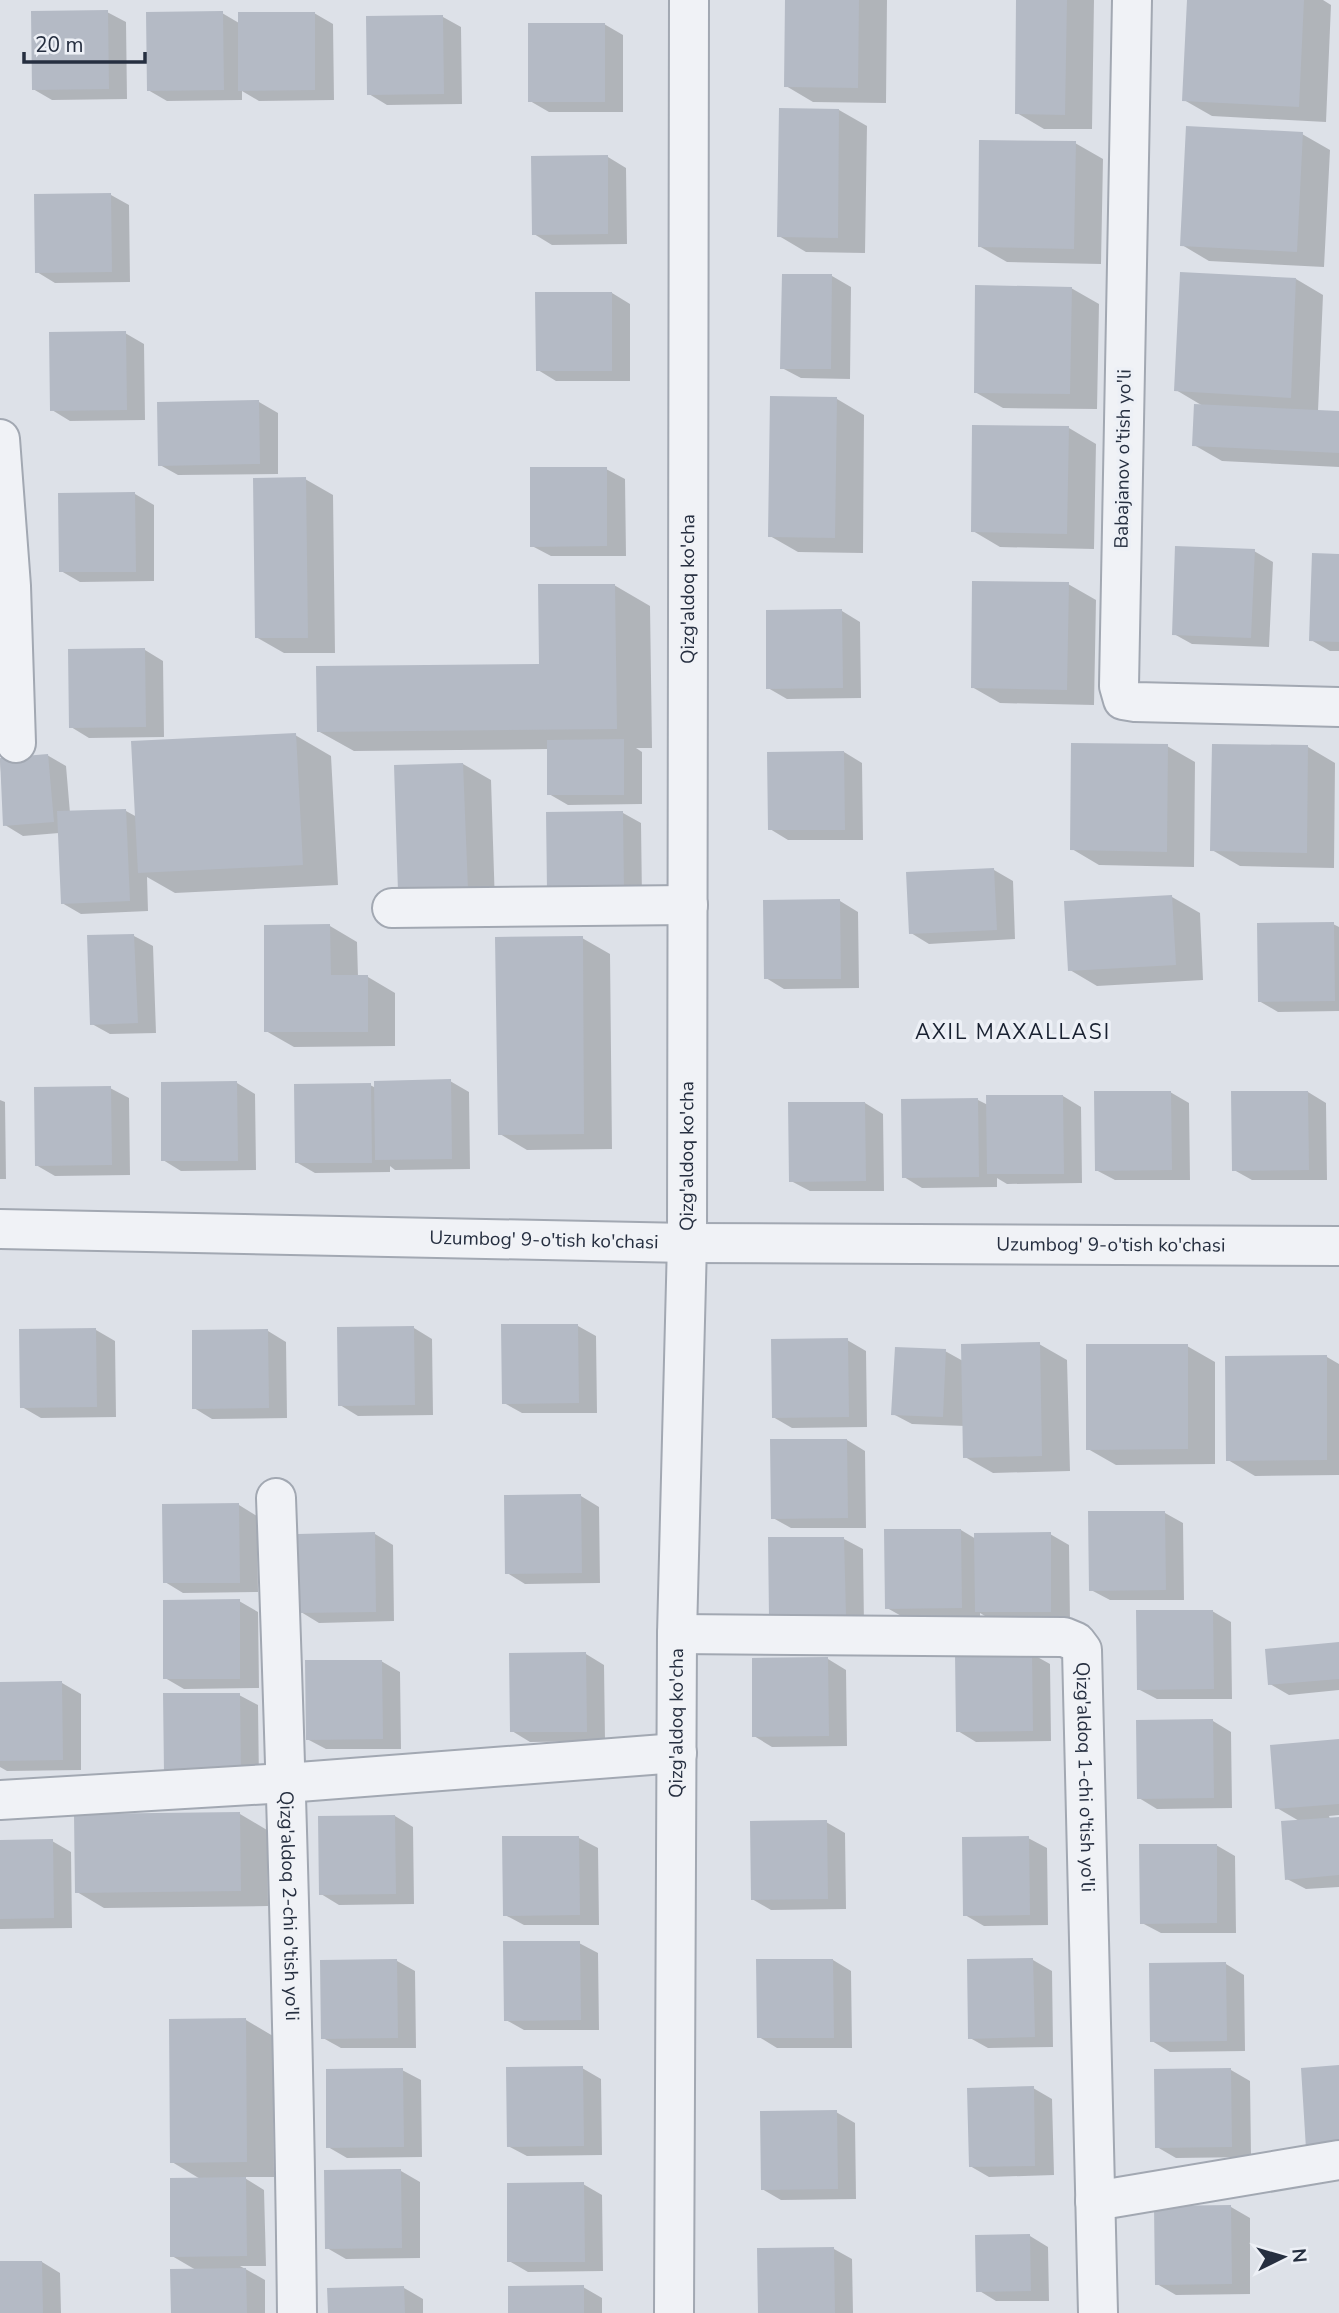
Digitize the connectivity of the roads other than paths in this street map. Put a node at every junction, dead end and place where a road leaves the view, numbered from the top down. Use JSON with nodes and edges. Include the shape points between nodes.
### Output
{"nodes":[{"id":1,"x":689,"y":0,"type":"edge"},
{"id":2,"x":1132,"y":0,"type":"edge"},
{"id":3,"x":0,"y":439,"type":"edge"},
{"id":4,"x":1339,"y":707,"type":"edge"},
{"id":5,"x":16,"y":743,"type":"dead end"},
{"id":6,"x":688,"y":905,"type":"junction"},
{"id":7,"x":392,"y":908,"type":"dead end"},
{"id":8,"x":0,"y":1229,"type":"edge"},
{"id":9,"x":687,"y":1242,"type":"junction"},
{"id":10,"x":1339,"y":1246,"type":"edge"},
{"id":11,"x":276,"y":1498,"type":"dead end"},
{"id":12,"x":677,"y":1634,"type":"junction"},
{"id":13,"x":677,"y":1753,"type":"junction"},
{"id":14,"x":286,"y":1783,"type":"junction"},
{"id":15,"x":0,"y":1800,"type":"edge"},
{"id":16,"x":1339,"y":2161,"type":"edge"},
{"id":17,"x":1095,"y":2201,"type":"junction"},
{"id":18,"x":297,"y":2313,"type":"edge"},
{"id":19,"x":674,"y":2313,"type":"edge"},
{"id":20,"x":1098,"y":2313,"type":"edge"}],
"edges":[{"from":1,"to":6,"type":"street","name":"Qizg'aldoq ko'cha"},
{"from":2,"to":4,"type":"street","name":"Babajanov o'tish yo'li","via":[[1122,700]]},
{"from":3,"to":5,"type":"street"},
{"from":6,"to":7,"type":"street"},
{"from":6,"to":9,"type":"street","name":"Qizg'aldoq ko'cha"},
{"from":8,"to":9,"type":"street","name":"Uzumbog' 9-o'tish ko'chasi"},
{"from":9,"to":10,"type":"street","name":"Uzumbog' 9-o'tish ko'chasi"},
{"from":9,"to":12,"type":"street","name":"Qizg'aldoq ko'cha"},
{"from":11,"to":14,"type":"street","name":"Qizg'aldoq 2-chi o'tish yo'li"},
{"from":12,"to":13,"type":"street","name":"Qizg'aldoq ko'cha"},
{"from":12,"to":17,"type":"street","name":"Qizg'aldoq 1-chi o'tish yo'li","via":[[1064,1637],[1082,1650]]},
{"from":13,"to":14,"type":"street"},
{"from":13,"to":19,"type":"street","name":"Qizg'aldoq ko'cha"},
{"from":14,"to":15,"type":"street"},
{"from":14,"to":18,"type":"street","name":"Qizg'aldoq 2-chi o'tish yo'li"},
{"from":16,"to":17,"type":"street"},
{"from":17,"to":20,"type":"street","name":"Qizg'aldoq 1-chi o'tish yo'li"}]}
